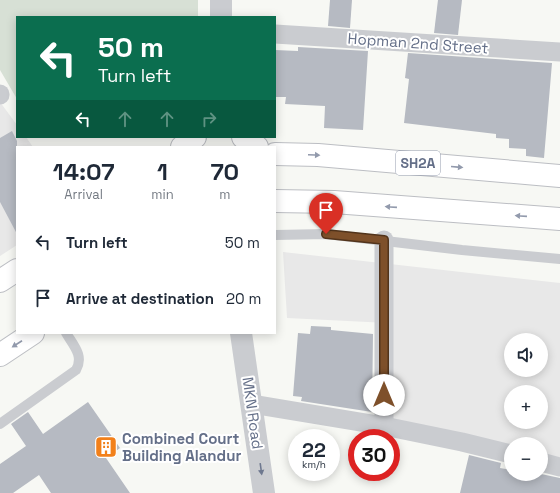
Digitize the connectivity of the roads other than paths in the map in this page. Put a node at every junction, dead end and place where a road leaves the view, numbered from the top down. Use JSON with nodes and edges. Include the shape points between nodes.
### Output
{"nodes":[{"id":1,"x":221,"y":0,"type":"edge"},
{"id":2,"x":221,"y":16,"type":"edge"},
{"id":3,"x":276,"y":34,"type":"edge"},
{"id":4,"x":560,"y":52,"type":"edge"},
{"id":5,"x":193,"y":138,"type":"edge"},
{"id":6,"x":247,"y":138,"type":"edge"},
{"id":7,"x":183,"y":146,"type":"edge"},
{"id":8,"x":256,"y":146,"type":"edge"},
{"id":9,"x":276,"y":154,"type":"edge"},
{"id":10,"x":560,"y":176,"type":"edge"},
{"id":11,"x":276,"y":201,"type":"edge"},
{"id":12,"x":560,"y":219,"type":"edge"},
{"id":13,"x":276,"y":235,"type":"edge"},
{"id":14,"x":384,"y":240,"type":"junction"},
{"id":15,"x":560,"y":259,"type":"edge"},
{"id":16,"x":16,"y":271,"type":"edge"},
{"id":17,"x":0,"y":281,"type":"edge"},
{"id":18,"x":32,"y":334,"type":"edge"},
{"id":19,"x":67,"y":334,"type":"edge"},
{"id":20,"x":241,"y":334,"type":"edge"},
{"id":21,"x":0,"y":355,"type":"edge"},
{"id":22,"x":252,"y":404,"type":"junction"},
{"id":23,"x":0,"y":424,"type":"edge"},
{"id":24,"x":384,"y":426,"type":"junction"},
{"id":25,"x":504,"y":452,"type":"edge"},
{"id":26,"x":548,"y":464,"type":"edge"},
{"id":27,"x":560,"y":467,"type":"edge"},
{"id":28,"x":264,"y":493,"type":"edge"}],
"edges":[{"from":1,"to":2,"type":"street"},
{"from":3,"to":4,"type":"street","name":"Hopman 2nd Street"},
{"from":5,"to":7,"type":"main road"},
{"from":6,"to":8,"type":"main road"},
{"from":9,"to":10,"type":"main road","number":"SH2A","one_way":true,"via":[[318,155]]},
{"from":12,"to":11,"type":"main road","one_way":true,"via":[[334,202]]},
{"from":13,"to":14,"type":"lane","via":[[326,234]]},
{"from":14,"to":15,"type":"lane"},
{"from":14,"to":24,"type":"street"},
{"from":16,"to":17,"type":"main road"},
{"from":18,"to":21,"type":"main road","one_way":true},
{"from":19,"to":23,"type":"lane","via":[[79,356],[76,370]]},
{"from":20,"to":22,"type":"street","name":"MKN Road"},
{"from":22,"to":24,"type":"street"},
{"from":22,"to":28,"type":"street","name":"MKN Road","one_way":true},
{"from":24,"to":25,"type":"street"},
{"from":26,"to":27,"type":"street"}]}
